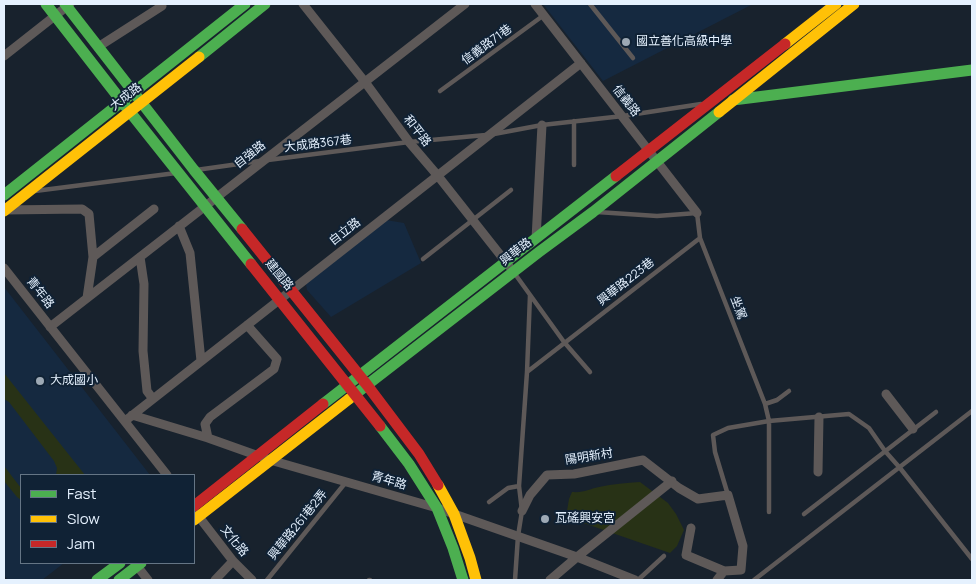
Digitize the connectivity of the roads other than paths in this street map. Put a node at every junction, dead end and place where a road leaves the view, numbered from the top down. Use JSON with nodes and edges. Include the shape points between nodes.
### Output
{"nodes":[{"id":1,"x":46,"y":4,"type":"edge"},
{"id":2,"x":265,"y":4,"type":"edge"},
{"id":3,"x":303,"y":4,"type":"edge"},
{"id":4,"x":465,"y":4,"type":"edge"},
{"id":5,"x":535,"y":4,"type":"edge"},
{"id":6,"x":590,"y":4,"type":"edge"},
{"id":7,"x":836,"y":4,"type":"edge"},
{"id":8,"x":854,"y":4,"type":"edge"},
{"id":9,"x":67,"y":5,"type":"edge"},
{"id":10,"x":162,"y":6,"type":"dead end"},
{"id":11,"x":238,"y":6,"type":"edge"},
{"id":12,"x":544,"y":15,"type":"junction"},
{"id":13,"x":55,"y":16,"type":"junction"},
{"id":14,"x":98,"y":46,"type":"junction"},
{"id":15,"x":5,"y":53,"type":"edge"},
{"id":16,"x":633,"y":58,"type":"dead end"},
{"id":17,"x":581,"y":63,"type":"junction"},
{"id":18,"x":972,"y":70,"type":"edge"},
{"id":19,"x":364,"y":82,"type":"junction"},
{"id":20,"x":440,"y":91,"type":"dead end"},
{"id":21,"x":134,"y":93,"type":"junction"},
{"id":22,"x":733,"y":100,"type":"junction"},
{"id":23,"x":122,"y":102,"type":"junction"},
{"id":24,"x":142,"y":103,"type":"junction"},
{"id":25,"x":708,"y":103,"type":"junction"},
{"id":26,"x":130,"y":112,"type":"junction"},
{"id":27,"x":622,"y":116,"type":"junction"},
{"id":28,"x":574,"y":121,"type":"junction"},
{"id":29,"x":542,"y":125,"type":"junction"},
{"id":30,"x":490,"y":134,"type":"junction"},
{"id":31,"x":410,"y":142,"type":"junction"},
{"id":32,"x":649,"y":151,"type":"junction"},
{"id":33,"x":657,"y":160,"type":"junction"},
{"id":34,"x":263,"y":161,"type":"junction"},
{"id":35,"x":574,"y":165,"type":"dead end"},
{"id":36,"x":194,"y":170,"type":"junction"},
{"id":37,"x":179,"y":172,"type":"junction"},
{"id":38,"x":438,"y":176,"type":"junction"},
{"id":39,"x":511,"y":190,"type":"dead end"},
{"id":40,"x":23,"y":193,"type":"junction"},
{"id":41,"x":6,"y":195,"type":"edge"},
{"id":42,"x":216,"y":198,"type":"junction"},
{"id":43,"x":205,"y":206,"type":"junction"},
{"id":44,"x":154,"y":209,"type":"dead end"},
{"id":45,"x":4,"y":211,"type":"edge"},
{"id":46,"x":593,"y":212,"type":"junction"},
{"id":47,"x":697,"y":213,"type":"junction"},
{"id":48,"x":473,"y":220,"type":"junction"},
{"id":49,"x":180,"y":226,"type":"junction"},
{"id":50,"x":700,"y":238,"type":"junction"},
{"id":51,"x":536,"y":239,"type":"junction"},
{"id":52,"x":93,"y":257,"type":"junction"},
{"id":53,"x":140,"y":257,"type":"junction"},
{"id":54,"x":423,"y":259,"type":"dead end"},
{"id":55,"x":505,"y":262,"type":"junction"},
{"id":56,"x":4,"y":268,"type":"edge"},
{"id":57,"x":513,"y":272,"type":"junction"},
{"id":58,"x":290,"y":291,"type":"junction"},
{"id":59,"x":530,"y":295,"type":"junction"},
{"id":60,"x":87,"y":298,"type":"junction"},
{"id":61,"x":280,"y":299,"type":"junction"},
{"id":62,"x":247,"y":325,"type":"junction"},
{"id":63,"x":50,"y":327,"type":"junction"},
{"id":64,"x":564,"y":342,"type":"junction"},
{"id":65,"x":201,"y":361,"type":"junction"},
{"id":66,"x":527,"y":372,"type":"junction"},
{"id":67,"x":590,"y":372,"type":"dead end"},
{"id":68,"x":359,"y":376,"type":"junction"},
{"id":69,"x":348,"y":384,"type":"junction"},
{"id":70,"x":367,"y":385,"type":"junction"},
{"id":71,"x":789,"y":391,"type":"dead end"},
{"id":72,"x":355,"y":394,"type":"junction"},
{"id":73,"x":886,"y":394,"type":"dead end"},
{"id":74,"x":153,"y":399,"type":"junction"},
{"id":75,"x":765,"y":404,"type":"junction"},
{"id":76,"x":972,"y":411,"type":"edge"},
{"id":77,"x":936,"y":412,"type":"dead end"},
{"id":78,"x":819,"y":417,"type":"junction"},
{"id":79,"x":128,"y":418,"type":"junction"},
{"id":80,"x":769,"y":421,"type":"junction"},
{"id":81,"x":913,"y":429,"type":"junction"},
{"id":82,"x":208,"y":438,"type":"junction"},
{"id":83,"x":885,"y":452,"type":"junction"},
{"id":84,"x":258,"y":456,"type":"junction"},
{"id":85,"x":270,"y":460,"type":"junction"},
{"id":86,"x":900,"y":468,"type":"junction"},
{"id":87,"x":818,"y":472,"type":"dead end"},
{"id":88,"x":166,"y":474,"type":"edge"},
{"id":89,"x":672,"y":481,"type":"junction"},
{"id":90,"x":346,"y":482,"type":"junction"},
{"id":91,"x":519,"y":486,"type":"junction"},
{"id":92,"x":728,"y":495,"type":"junction"},
{"id":93,"x":489,"y":502,"type":"dead end"},
{"id":94,"x":437,"y":508,"type":"junction"},
{"id":95,"x":522,"y":511,"type":"junction"},
{"id":96,"x":769,"y":512,"type":"dead end"},
{"id":97,"x":195,"y":513,"type":"edge"},
{"id":98,"x":454,"y":514,"type":"junction"},
{"id":99,"x":804,"y":514,"type":"dead end"},
{"id":100,"x":691,"y":528,"type":"dead end"},
{"id":101,"x":518,"y":536,"type":"junction"},
{"id":102,"x":664,"y":556,"type":"dead end"},
{"id":103,"x":577,"y":557,"type":"junction"},
{"id":104,"x":972,"y":559,"type":"edge"},
{"id":105,"x":233,"y":561,"type":"junction"},
{"id":106,"x":119,"y":564,"type":"edge"},
{"id":107,"x":139,"y":564,"type":"edge"},
{"id":108,"x":724,"y":571,"type":"junction"},
{"id":109,"x":97,"y":580,"type":"edge"},
{"id":110,"x":119,"y":580,"type":"edge"},
{"id":111,"x":148,"y":580,"type":"edge"},
{"id":112,"x":215,"y":580,"type":"edge"},
{"id":113,"x":252,"y":580,"type":"edge"},
{"id":114,"x":267,"y":580,"type":"edge"},
{"id":115,"x":463,"y":580,"type":"edge"},
{"id":116,"x":476,"y":580,"type":"edge"},
{"id":117,"x":515,"y":580,"type":"edge"},
{"id":118,"x":550,"y":580,"type":"edge"},
{"id":119,"x":636,"y":580,"type":"edge"},
{"id":120,"x":717,"y":580,"type":"edge"},
{"id":121,"x":754,"y":580,"type":"edge"}],
"edges":[{"from":1,"to":13,"type":"street","name":"建國路"},
{"from":2,"to":24,"type":"street","name":"大成路"},
{"from":3,"to":19,"type":"street","name":"和平路"},
{"from":4,"to":19,"type":"street","name":"自強路"},
{"from":5,"to":12,"type":"street","name":"信義路"},
{"from":6,"to":16,"type":"lane"},
{"from":7,"to":25,"type":"street","name":"興華路"},
{"from":8,"to":22,"type":"street","name":"興華路"},
{"from":9,"to":13,"type":"street"},
{"from":9,"to":14,"type":"street","name":"建國路"},
{"from":10,"to":14,"type":"street"},
{"from":11,"to":21,"type":"street","name":"大成路"},
{"from":12,"to":17,"type":"street","name":"信義路"},
{"from":12,"to":20,"type":"lane","name":"信義路71巷"},
{"from":13,"to":15,"type":"street"},
{"from":13,"to":23,"type":"street","name":"建國路"},
{"from":14,"to":21,"type":"street","name":"建國路"},
{"from":17,"to":27,"type":"street","name":"信義路"},
{"from":17,"to":30,"type":"street","name":"自立路"},
{"from":18,"to":22,"type":"street"},
{"from":19,"to":31,"type":"street","name":"和平路"},
{"from":19,"to":34,"type":"street","name":"自強路"},
{"from":21,"to":23,"type":"street","name":"大成路"},
{"from":21,"to":24,"type":"street","name":"建國路"},
{"from":22,"to":25,"type":"lane","name":"大成路367巷"},
{"from":22,"to":33,"type":"street","name":"興華路"},
{"from":23,"to":26,"type":"street","name":"建國路"},
{"from":23,"to":41,"type":"street","name":"大成路"},
{"from":24,"to":26,"type":"street","name":"大成路"},
{"from":24,"to":36,"type":"street","name":"建國路"},
{"from":25,"to":27,"type":"lane","name":"大成路367巷"},
{"from":25,"to":32,"type":"street","name":"興華路"},
{"from":26,"to":37,"type":"street","name":"建國路"},
{"from":26,"to":40,"type":"street","name":"大成路"},
{"from":27,"to":28,"type":"lane","name":"大成路367巷"},
{"from":27,"to":32,"type":"street","name":"信義路"},
{"from":28,"to":29,"type":"lane","name":"大成路367巷"},
{"from":28,"to":35,"type":"lane"},
{"from":29,"to":30,"type":"lane","name":"大成路367巷"},
{"from":29,"to":51,"type":"street"},
{"from":30,"to":31,"type":"lane","name":"大成路367巷"},
{"from":30,"to":38,"type":"street","name":"自立路"},
{"from":31,"to":34,"type":"lane","name":"大成路367巷"},
{"from":31,"to":38,"type":"street","name":"和平路"},
{"from":32,"to":33,"type":"street","name":"信義路"},
{"from":32,"to":51,"type":"street","name":"興華路"},
{"from":33,"to":46,"type":"street","name":"興華路"},
{"from":33,"to":47,"type":"street","name":"信義路"},
{"from":34,"to":36,"type":"lane","name":"大成路367巷"},
{"from":34,"to":42,"type":"street","name":"自強路"},
{"from":36,"to":37,"type":"lane","name":"大成路367巷"},
{"from":36,"to":42,"type":"street","name":"建國路"},
{"from":37,"to":40,"type":"lane","name":"大成路367巷"},
{"from":37,"to":43,"type":"street","name":"建國路"},
{"from":38,"to":48,"type":"street","name":"和平路"},
{"from":38,"to":58,"type":"street","name":"自立路"},
{"from":39,"to":48,"type":"lane"},
{"from":40,"to":45,"type":"street","name":"大成路"},
{"from":42,"to":43,"type":"street","name":"自強路"},
{"from":42,"to":58,"type":"street","name":"建國路"},
{"from":43,"to":49,"type":"street","name":"自強路"},
{"from":43,"to":61,"type":"street","name":"建國路"},
{"from":44,"to":52,"type":"street"},
{"from":45,"to":52,"type":"street","via":[[82,209],[89,214]]},
{"from":46,"to":47,"type":"lane","via":[[657,216]]},
{"from":46,"to":57,"type":"street","name":"興華路"},
{"from":47,"to":50,"type":"lane","name":"坐駕"},
{"from":48,"to":54,"type":"lane"},
{"from":48,"to":55,"type":"street","name":"和平路"},
{"from":49,"to":53,"type":"street","name":"自強路"},
{"from":49,"to":65,"type":"street","via":[[190,253]]},
{"from":50,"to":64,"type":"lane","name":"興華路223巷"},
{"from":50,"to":75,"type":"lane","name":"坐駕"},
{"from":51,"to":55,"type":"street","name":"興華路"},
{"from":52,"to":60,"type":"street"},
{"from":53,"to":60,"type":"street","name":"自強路"},
{"from":53,"to":74,"type":"street","via":[[144,284],[143,351],[147,391]]},
{"from":55,"to":57,"type":"street","name":"和平路"},
{"from":55,"to":68,"type":"street","name":"興華路"},
{"from":56,"to":63,"type":"street","name":"青年路"},
{"from":57,"to":59,"type":"lane"},
{"from":57,"to":70,"type":"street","name":"興華路"},
{"from":58,"to":61,"type":"street","name":"自立路"},
{"from":58,"to":68,"type":"street","name":"建國路"},
{"from":59,"to":64,"type":"lane"},
{"from":59,"to":66,"type":"lane"},
{"from":60,"to":63,"type":"street","name":"自強路"},
{"from":61,"to":62,"type":"street","name":"自立路"},
{"from":61,"to":69,"type":"street","name":"建國路"},
{"from":62,"to":65,"type":"street","name":"自立路"},
{"from":62,"to":82,"type":"street","via":[[277,359],[274,369],[210,417],[205,424]]},
{"from":63,"to":79,"type":"street","name":"青年路"},
{"from":64,"to":66,"type":"lane","name":"興華路223巷"},
{"from":64,"to":67,"type":"lane"},
{"from":65,"to":74,"type":"street","name":"自立路"},
{"from":66,"to":91,"type":"lane"},
{"from":68,"to":69,"type":"street","name":"興華路"},
{"from":68,"to":70,"type":"street","name":"建國路"},
{"from":69,"to":72,"type":"street","name":"建國路"},
{"from":69,"to":84,"type":"street","name":"興華路"},
{"from":70,"to":72,"type":"street","name":"興華路"},
{"from":70,"to":98,"type":"street","name":"建國路","via":[[419,454]]},
{"from":71,"to":75,"type":"lane"},
{"from":72,"to":85,"type":"street","name":"興華路"},
{"from":72,"to":94,"type":"street","name":"建國路","via":[[414,470]]},
{"from":73,"to":81,"type":"street"},
{"from":74,"to":79,"type":"street","name":"自立路"},
{"from":75,"to":80,"type":"lane","name":"坐駕"},
{"from":76,"to":86,"type":"lane"},
{"from":77,"to":81,"type":"lane"},
{"from":78,"to":80,"type":"lane"},
{"from":78,"to":83,"type":"lane","via":[[849,414],[869,428]]},
{"from":78,"to":87,"type":"street"},
{"from":79,"to":82,"type":"street","name":"青年路"},
{"from":79,"to":88,"type":"street","name":"青年路"},
{"from":80,"to":92,"type":"lane","via":[[728,428],[713,435]]},
{"from":80,"to":96,"type":"lane","name":"坐駕"},
{"from":81,"to":83,"type":"lane"},
{"from":82,"to":84,"type":"street","name":"青年路"},
{"from":83,"to":86,"type":"lane"},
{"from":83,"to":99,"type":"lane"},
{"from":84,"to":85,"type":"street","name":"青年路"},
{"from":84,"to":97,"type":"street","name":"興華路"},
{"from":85,"to":90,"type":"street","name":"青年路"},
{"from":85,"to":97,"type":"street","name":"興華路"},
{"from":86,"to":104,"type":"lane"},
{"from":86,"to":121,"type":"lane"},
{"from":89,"to":92,"type":"street","name":"陽明新村","via":[[698,499]]},
{"from":89,"to":95,"type":"street","name":"陽明新村","via":[[643,460],[574,474],[547,475],[530,495]]},
{"from":89,"to":103,"type":"street"},
{"from":90,"to":94,"type":"street","name":"青年路"},
{"from":90,"to":114,"type":"lane","name":"興華路261巷2弄"},
{"from":91,"to":93,"type":"lane","via":[[508,488]]},
{"from":91,"to":95,"type":"lane"},
{"from":92,"to":108,"type":"street","via":[[743,546],[741,570]]},
{"from":94,"to":98,"type":"street","name":"青年路"},
{"from":94,"to":115,"type":"street","name":"建國路"},
{"from":95,"to":101,"type":"lane"},
{"from":97,"to":105,"type":"street","name":"文化路"},
{"from":98,"to":101,"type":"street","name":"青年路"},
{"from":98,"to":116,"type":"street","name":"建國路"},
{"from":100,"to":108,"type":"street","via":[[686,555]]},
{"from":101,"to":103,"type":"street","name":"青年路"},
{"from":101,"to":117,"type":"lane"},
{"from":102,"to":119,"type":"lane"},
{"from":103,"to":118,"type":"street"},
{"from":103,"to":119,"type":"street","name":"青年路"},
{"from":105,"to":112,"type":"street"},
{"from":105,"to":113,"type":"street","name":"文化路"},
{"from":106,"to":109,"type":"street"},
{"from":107,"to":110,"type":"street"},
{"from":107,"to":111,"type":"street"},
{"from":108,"to":120,"type":"street"}]}
